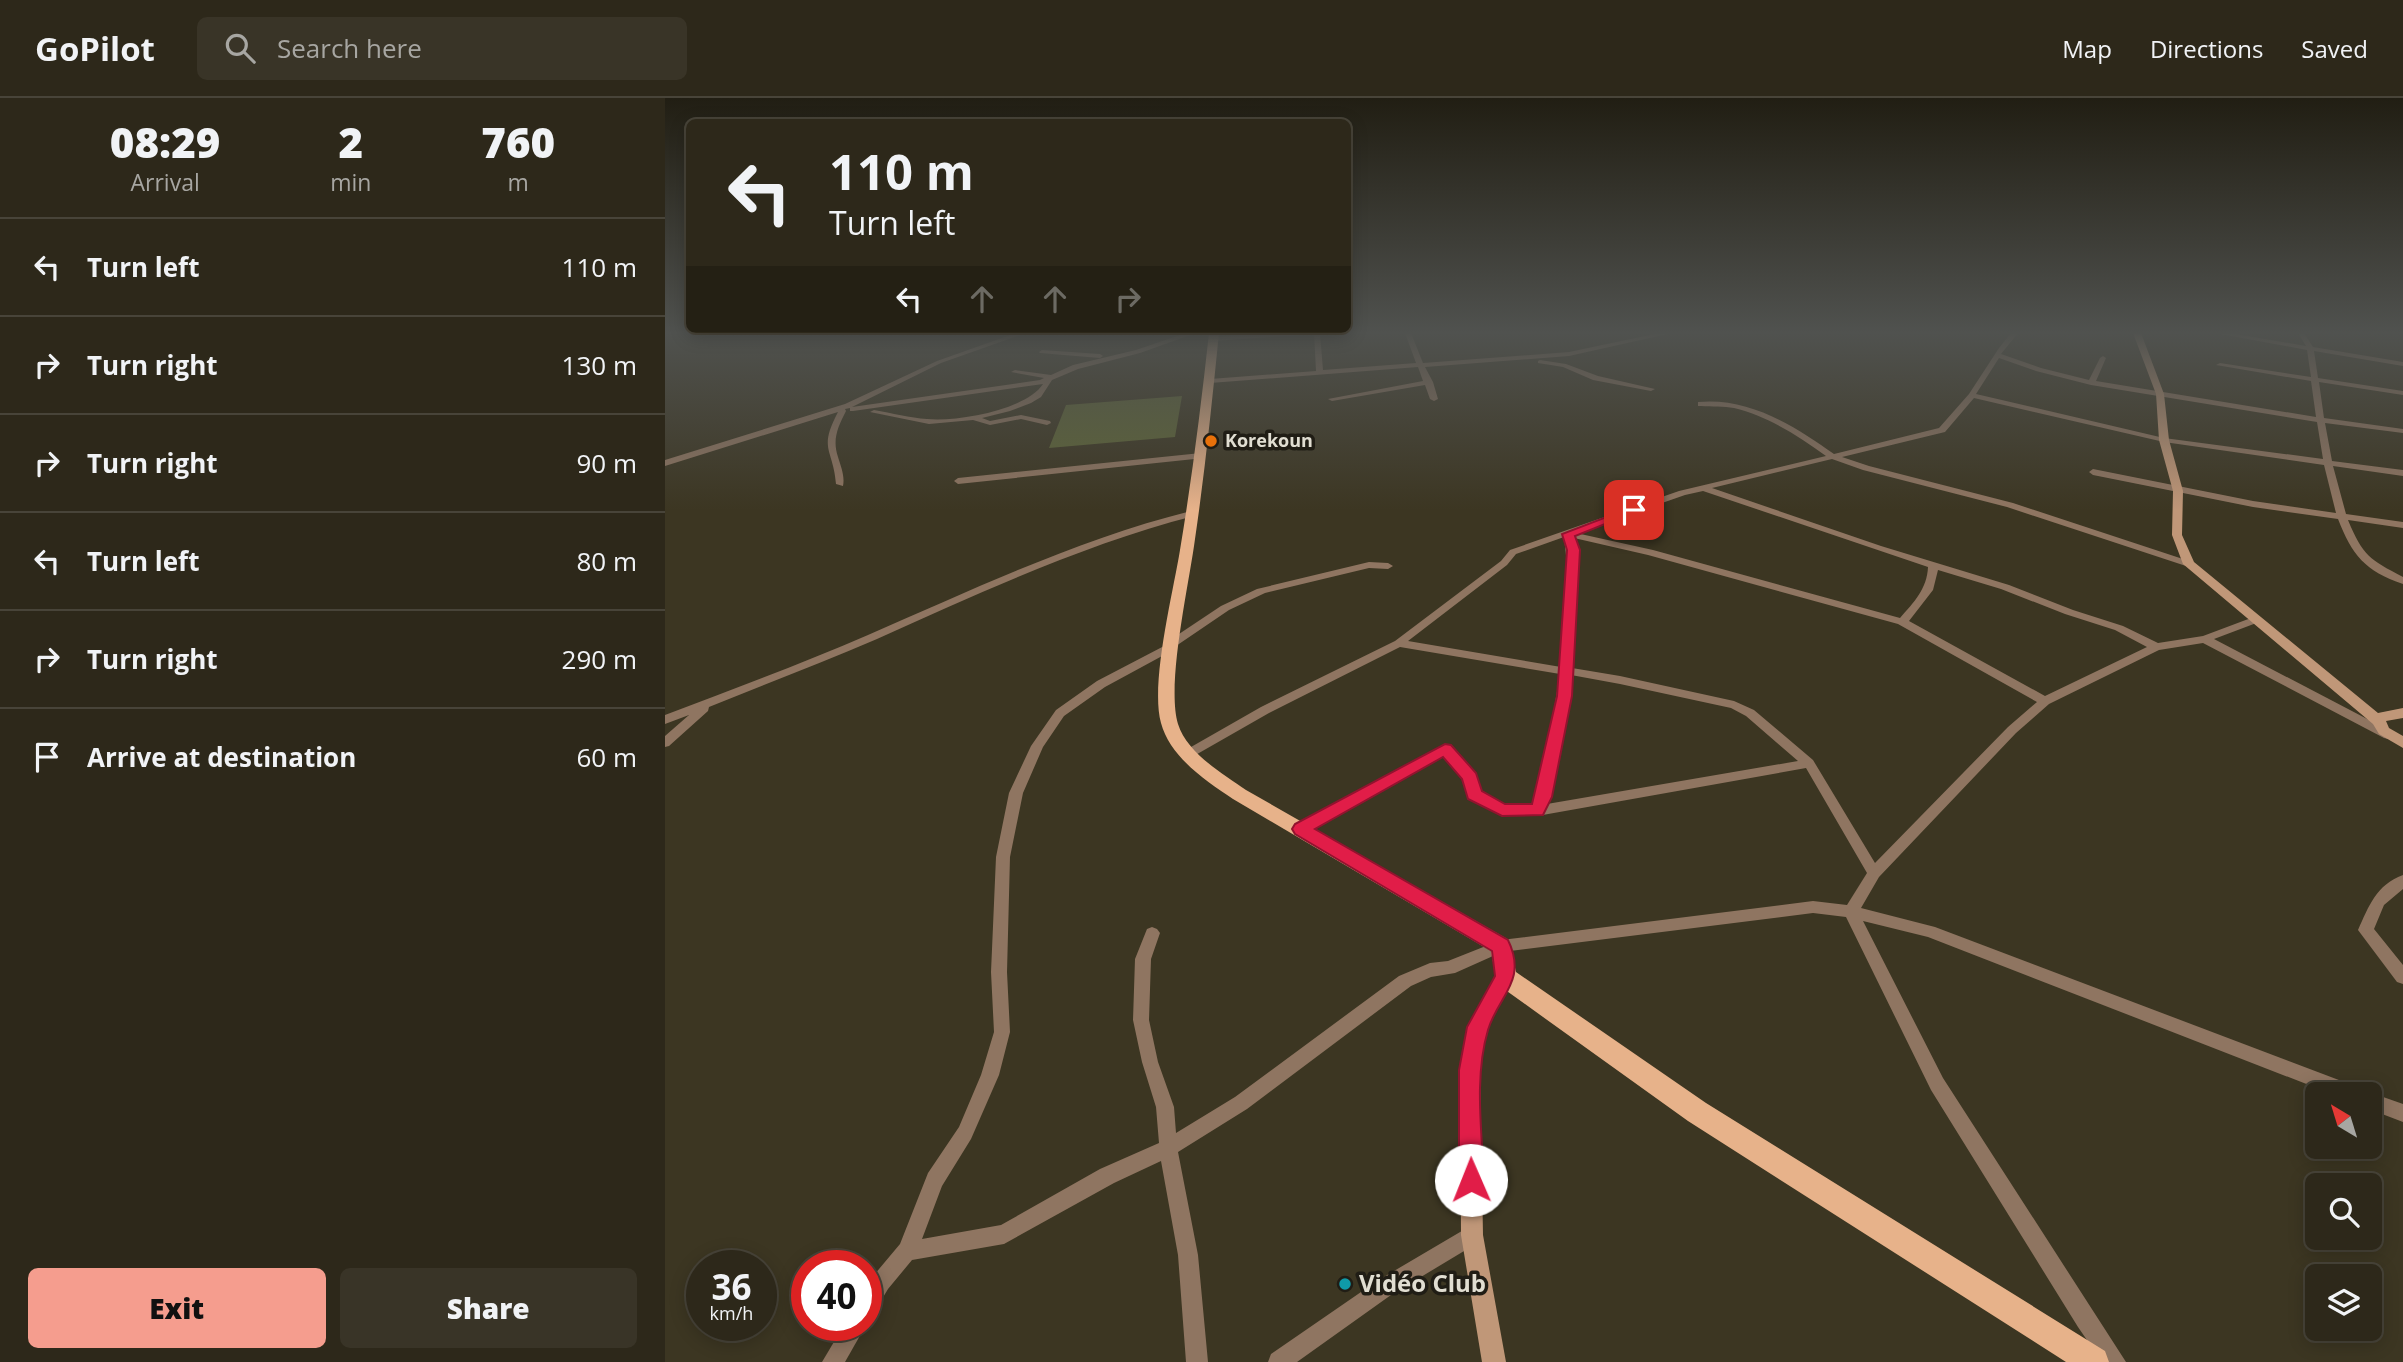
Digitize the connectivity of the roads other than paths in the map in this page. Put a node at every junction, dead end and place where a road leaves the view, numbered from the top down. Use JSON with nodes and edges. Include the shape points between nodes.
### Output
{"nodes":[{"id":1,"x":877,"y":392,"type":"edge"},
{"id":2,"x":973,"y":392,"type":"edge"},
{"id":3,"x":1042,"y":392,"type":"edge"},
{"id":4,"x":1209,"y":392,"type":"edge"},
{"id":5,"x":1372,"y":392,"type":"edge"},
{"id":6,"x":1432,"y":392,"type":"edge"},
{"id":7,"x":1974,"y":392,"type":"edge"},
{"id":8,"x":2147,"y":392,"type":"edge"},
{"id":9,"x":2317,"y":392,"type":"edge"},
{"id":10,"x":2160,"y":394,"type":"junction"},
{"id":11,"x":1972,"y":395,"type":"junction"},
{"id":12,"x":1332,"y":399,"type":"dead end"},
{"id":13,"x":1434,"y":399,"type":"dead end"},
{"id":14,"x":1701,"y":404,"type":"dead end"},
{"id":15,"x":842,"y":411,"type":"junction"},
{"id":16,"x":972,"y":418,"type":"junction"},
{"id":17,"x":2322,"y":421,"type":"junction"},
{"id":18,"x":1047,"y":423,"type":"dead end"},
{"id":19,"x":2403,"y":431,"type":"edge"},
{"id":20,"x":2164,"y":440,"type":"junction"},
{"id":21,"x":1201,"y":456,"type":"junction"},
{"id":22,"x":1834,"y":457,"type":"junction"},
{"id":23,"x":665,"y":463,"type":"edge"},
{"id":24,"x":2327,"y":464,"type":"junction"},
{"id":25,"x":2094,"y":472,"type":"dead end"},
{"id":26,"x":2403,"y":474,"type":"edge"},
{"id":27,"x":958,"y":481,"type":"dead end"},
{"id":28,"x":840,"y":484,"type":"dead end"},
{"id":29,"x":1706,"y":489,"type":"junction"},
{"id":30,"x":2178,"y":491,"type":"junction"},
{"id":31,"x":1191,"y":514,"type":"junction"},
{"id":32,"x":2343,"y":517,"type":"junction"},
{"id":33,"x":2403,"y":525,"type":"edge"},
{"id":34,"x":1568,"y":534,"type":"junction"},
{"id":35,"x":2189,"y":564,"type":"junction"},
{"id":36,"x":1388,"y":566,"type":"dead end"},
{"id":37,"x":1933,"y":566,"type":"junction"},
{"id":38,"x":2403,"y":581,"type":"edge"},
{"id":39,"x":2255,"y":620,"type":"junction"},
{"id":40,"x":1902,"y":622,"type":"junction"},
{"id":41,"x":2205,"y":639,"type":"junction"},
{"id":42,"x":1399,"y":643,"type":"junction"},
{"id":43,"x":1171,"y":646,"type":"junction"},
{"id":44,"x":2156,"y":648,"type":"junction"},
{"id":45,"x":1566,"y":673,"type":"junction"},
{"id":46,"x":2342,"y":691,"type":"junction"},
{"id":47,"x":2045,"y":701,"type":"junction"},
{"id":48,"x":709,"y":703,"type":"junction"},
{"id":49,"x":2399,"y":713,"type":"edge"},
{"id":50,"x":665,"y":720,"type":"edge"},
{"id":51,"x":2379,"y":721,"type":"junction"},
{"id":52,"x":2397,"y":740,"type":"edge"},
{"id":53,"x":665,"y":743,"type":"edge"},
{"id":54,"x":1188,"y":754,"type":"junction"},
{"id":55,"x":1809,"y":763,"type":"junction"},
{"id":56,"x":1537,"y":811,"type":"junction"},
{"id":57,"x":1301,"y":829,"type":"junction"},
{"id":58,"x":1874,"y":873,"type":"junction"},
{"id":59,"x":2403,"y":881,"type":"edge"},
{"id":60,"x":1851,"y":912,"type":"junction"},
{"id":61,"x":1152,"y":933,"type":"dead end"},
{"id":62,"x":1501,"y":946,"type":"junction"},
{"id":63,"x":1505,"y":977,"type":"junction"},
{"id":64,"x":2403,"y":977,"type":"edge"},
{"id":65,"x":2323,"y":1082,"type":"edge"},
{"id":66,"x":2382,"y":1105,"type":"edge"},
{"id":67,"x":2403,"y":1113,"type":"edge"},
{"id":68,"x":1168,"y":1148,"type":"junction"},
{"id":69,"x":1472,"y":1235,"type":"junction"},
{"id":70,"x":907,"y":1251,"type":"junction"},
{"id":71,"x":882,"y":1281,"type":"edge"},
{"id":72,"x":846,"y":1341,"type":"edge"},
{"id":73,"x":833,"y":1362,"type":"edge"},
{"id":74,"x":1197,"y":1362,"type":"edge"},
{"id":75,"x":1279,"y":1362,"type":"edge"},
{"id":76,"x":1494,"y":1362,"type":"edge"},
{"id":77,"x":2094,"y":1362,"type":"edge"},
{"id":78,"x":2115,"y":1362,"type":"edge"}],
"edges":[{"from":1,"to":23,"type":"street","via":[[848,406]]},
{"from":2,"to":15,"type":"street"},
{"from":3,"to":16,"type":"street","via":[[1031,401]]},
{"from":4,"to":21,"type":"main road"},
{"from":5,"to":12,"type":"street"},
{"from":6,"to":13,"type":"street"},
{"from":7,"to":11,"type":"street"},
{"from":8,"to":10,"type":"street"},
{"from":9,"to":17,"type":"street"},
{"from":10,"to":17,"type":"street"},
{"from":10,"to":20,"type":"main road"},
{"from":11,"to":20,"type":"street"},
{"from":11,"to":22,"type":"street","via":[[1942,430]]},
{"from":14,"to":22,"type":"street","via":[[1732,405],[1755,412]]},
{"from":15,"to":16,"type":"street","via":[[889,413],[929,422]]},
{"from":15,"to":28,"type":"street","via":[[831,437]]},
{"from":16,"to":18,"type":"street","via":[[990,423],[1021,417]]},
{"from":17,"to":19,"type":"street"},
{"from":17,"to":24,"type":"street"},
{"from":20,"to":24,"type":"street"},
{"from":20,"to":30,"type":"main road"},
{"from":21,"to":27,"type":"street"},
{"from":21,"to":31,"type":"main road"},
{"from":22,"to":29,"type":"street"},
{"from":22,"to":35,"type":"street","via":[[2010,505]]},
{"from":24,"to":26,"type":"street"},
{"from":24,"to":32,"type":"street"},
{"from":25,"to":30,"type":"street"},
{"from":29,"to":34,"type":"street"},
{"from":29,"to":37,"type":"street"},
{"from":30,"to":32,"type":"street"},
{"from":30,"to":35,"type":"main road","via":[[2177,535]]},
{"from":31,"to":43,"type":"main road"},
{"from":31,"to":48,"type":"street","via":[[1140,527],[961,597]]},
{"from":32,"to":33,"type":"street"},
{"from":32,"to":38,"type":"street","via":[[2364,559]]},
{"from":34,"to":40,"type":"street"},
{"from":34,"to":42,"type":"street","via":[[1513,552]]},
{"from":34,"to":45,"type":"street","via":[[1573,550]]},
{"from":35,"to":39,"type":"main road"},
{"from":36,"to":43,"type":"street","via":[[1369,565],[1261,591],[1225,608]]},
{"from":37,"to":40,"type":"street","via":[[1934,579],[1926,595]]},
{"from":37,"to":44,"type":"street","via":[[2119,628]]},
{"from":39,"to":41,"type":"street"},
{"from":39,"to":46,"type":"main road"},
{"from":40,"to":47,"type":"street"},
{"from":41,"to":44,"type":"street"},
{"from":41,"to":52,"type":"street"},
{"from":42,"to":45,"type":"street"},
{"from":42,"to":54,"type":"street"},
{"from":43,"to":54,"type":"main road","via":[[1167,715],[1173,734]]},
{"from":43,"to":70,"type":"street","via":[[1101,684],[1060,713],[1037,746],[1021,781],[1003,857],[1002,1032],[990,1075],[965,1133],[935,1180]]},
{"from":44,"to":47,"type":"street"},
{"from":45,"to":55,"type":"street","via":[[1734,705]]},
{"from":45,"to":56,"type":"street","via":[[1551,766]]},
{"from":46,"to":49,"type":"main road"},
{"from":46,"to":51,"type":"main road"},
{"from":47,"to":58,"type":"street"},
{"from":48,"to":50,"type":"street"},
{"from":48,"to":53,"type":"street"},
{"from":49,"to":51,"type":"main road","via":[[2383,715]]},
{"from":51,"to":52,"type":"main road"},
{"from":54,"to":57,"type":"main road","via":[[1248,802]]},
{"from":55,"to":56,"type":"street"},
{"from":55,"to":58,"type":"street"},
{"from":56,"to":57,"type":"street","via":[[1502,810],[1474,794],[1471,777],[1445,749]]},
{"from":57,"to":62,"type":"main road"},
{"from":58,"to":60,"type":"street"},
{"from":59,"to":64,"type":"street","via":[[2378,901],[2366,930]]},
{"from":60,"to":62,"type":"street","via":[[1813,907]]},
{"from":60,"to":65,"type":"street","via":[[1930,931]]},
{"from":60,"to":78,"type":"street","via":[[1937,1084]]},
{"from":61,"to":68,"type":"street","via":[[1143,959],[1141,1020],[1165,1107]]},
{"from":62,"to":63,"type":"main road"},
{"from":62,"to":68,"type":"street","via":[[1405,981],[1241,1103]]},
{"from":63,"to":69,"type":"main road","via":[[1478,1027],[1470,1070]]},
{"from":63,"to":77,"type":"main road","via":[[1697,1112]]},
{"from":66,"to":67,"type":"street"},
{"from":68,"to":70,"type":"street","via":[[1107,1176],[1004,1234]]},
{"from":68,"to":74,"type":"street","via":[[1188,1255]]},
{"from":69,"to":75,"type":"street","via":[[1384,1288]]},
{"from":69,"to":76,"type":"main road"},
{"from":70,"to":71,"type":"street"},
{"from":72,"to":73,"type":"street"}]}
